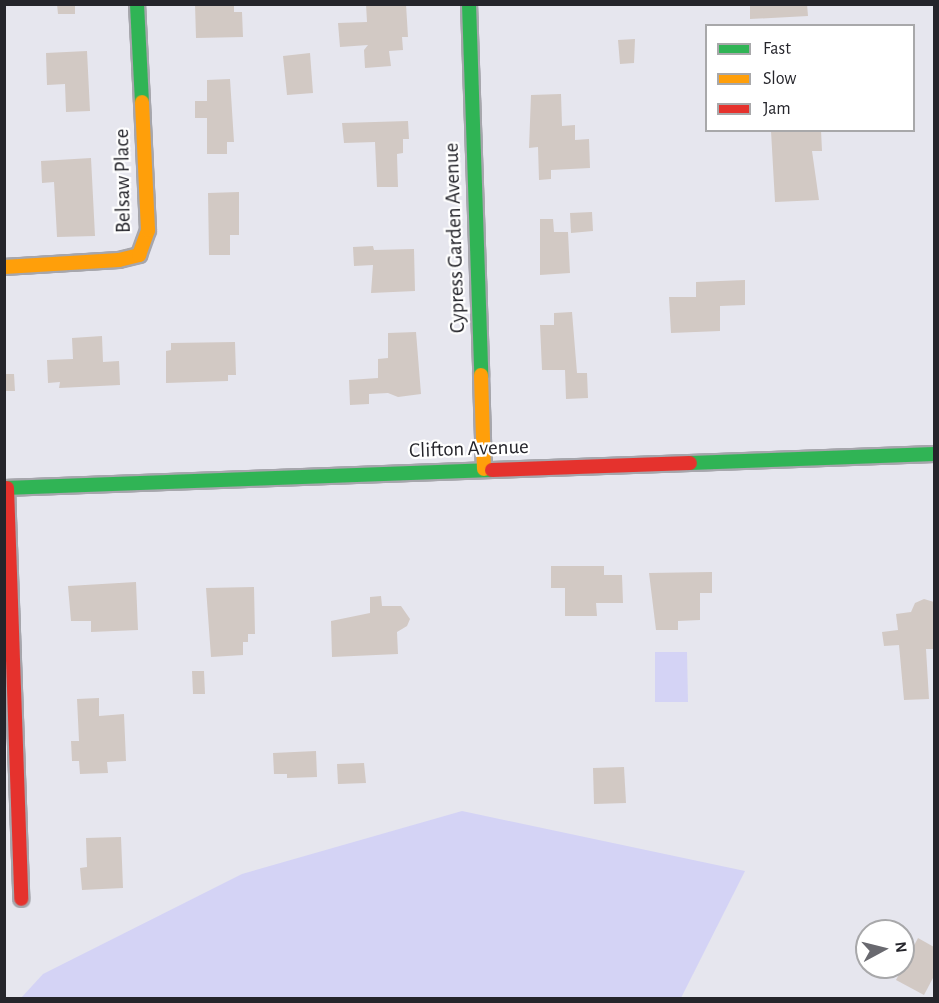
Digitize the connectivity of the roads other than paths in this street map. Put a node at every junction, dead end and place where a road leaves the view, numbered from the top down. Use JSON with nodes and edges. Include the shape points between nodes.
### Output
{"nodes":[{"id":1,"x":137,"y":4,"type":"edge"},
{"id":2,"x":469,"y":4,"type":"edge"},
{"id":3,"x":4,"y":267,"type":"edge"},
{"id":4,"x":934,"y":454,"type":"edge"},
{"id":5,"x":484,"y":470,"type":"junction"},
{"id":6,"x":6,"y":488,"type":"edge"},
{"id":7,"x":21,"y":899,"type":"dead end"}],
"edges":[{"from":1,"to":3,"type":"street","name":"Belsaw Place","via":[[148,230],[145,245],[139,255],[119,260]]},
{"from":2,"to":5,"type":"street","name":"Cypress Garden Avenue"},
{"from":4,"to":5,"type":"street","name":"Clifton Avenue"},
{"from":5,"to":6,"type":"street","name":"Clifton Avenue"},
{"from":6,"to":7,"type":"street"}]}
